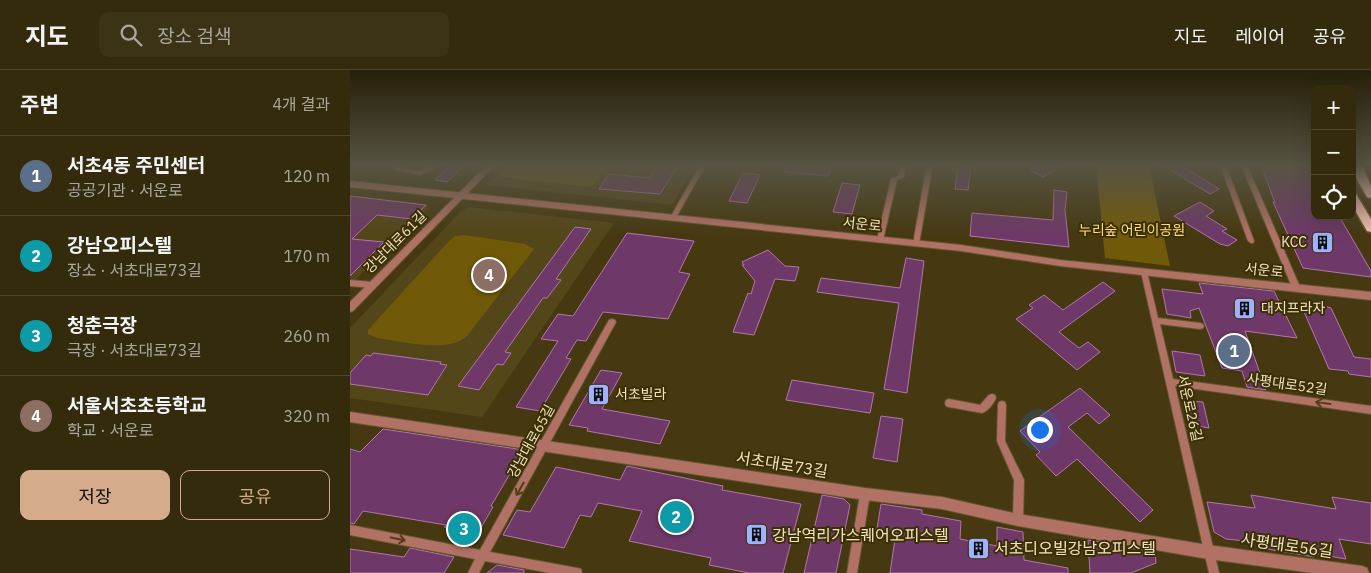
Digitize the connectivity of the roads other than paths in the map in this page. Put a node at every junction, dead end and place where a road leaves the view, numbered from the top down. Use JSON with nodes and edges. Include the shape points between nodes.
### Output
{"nodes":[{"id":1,"x":391,"y":188,"type":"edge"},
{"id":2,"x":468,"y":188,"type":"edge"},
{"id":3,"x":690,"y":188,"type":"edge"},
{"id":4,"x":892,"y":188,"type":"edge"},
{"id":5,"x":926,"y":188,"type":"edge"},
{"id":6,"x":1231,"y":188,"type":"edge"},
{"id":7,"x":1254,"y":188,"type":"edge"},
{"id":8,"x":461,"y":196,"type":"junction"},
{"id":9,"x":1356,"y":203,"type":"edge"},
{"id":10,"x":673,"y":218,"type":"junction"},
{"id":11,"x":1371,"y":228,"type":"edge"},
{"id":12,"x":880,"y":240,"type":"junction"},
{"id":13,"x":1250,"y":241,"type":"dead end"},
{"id":14,"x":916,"y":244,"type":"junction"},
{"id":15,"x":1144,"y":272,"type":"junction"},
{"id":16,"x":350,"y":283,"type":"edge"},
{"id":17,"x":372,"y":285,"type":"junction"},
{"id":18,"x":1296,"y":287,"type":"junction"},
{"id":19,"x":1371,"y":296,"type":"edge"},
{"id":20,"x":350,"y":308,"type":"edge"},
{"id":21,"x":1157,"y":321,"type":"junction"},
{"id":22,"x":612,"y":322,"type":"dead end"},
{"id":23,"x":1200,"y":326,"type":"dead end"},
{"id":24,"x":1170,"y":382,"type":"junction"},
{"id":25,"x":992,"y":398,"type":"dead end"},
{"id":26,"x":949,"y":403,"type":"dead end"},
{"id":27,"x":1002,"y":405,"type":"dead end"},
{"id":28,"x":1371,"y":410,"type":"edge"},
{"id":29,"x":350,"y":417,"type":"edge"},
{"id":30,"x":544,"y":447,"type":"junction"},
{"id":31,"x":865,"y":494,"type":"junction"},
{"id":32,"x":1018,"y":520,"type":"junction"},
{"id":33,"x":350,"y":530,"type":"edge"},
{"id":34,"x":1208,"y":552,"type":"junction"},
{"id":35,"x":483,"y":555,"type":"junction"},
{"id":36,"x":473,"y":573,"type":"edge"},
{"id":37,"x":577,"y":573,"type":"edge"},
{"id":38,"x":852,"y":573,"type":"edge"},
{"id":39,"x":1214,"y":573,"type":"edge"},
{"id":40,"x":1362,"y":573,"type":"edge"}],
"edges":[{"from":1,"to":8,"type":"street","name":"서운로"},
{"from":2,"to":8,"type":"street","name":"강남대로61길"},
{"from":3,"to":10,"type":"lane"},
{"from":4,"to":12,"type":"lane"},
{"from":5,"to":14,"type":"lane"},
{"from":6,"to":13,"type":"lane"},
{"from":7,"to":18,"type":"lane"},
{"from":8,"to":10,"type":"street","name":"서운로"},
{"from":8,"to":17,"type":"street","name":"강남대로61길"},
{"from":9,"to":11,"type":"main road"},
{"from":10,"to":12,"type":"street","name":"서운로"},
{"from":12,"to":14,"type":"street","name":"서운로"},
{"from":14,"to":15,"type":"street","name":"서운로"},
{"from":15,"to":18,"type":"street","name":"서운로"},
{"from":15,"to":21,"type":"lane","name":"서운로26길"},
{"from":16,"to":17,"type":"lane"},
{"from":17,"to":20,"type":"street","name":"강남대로61길"},
{"from":18,"to":19,"type":"street","name":"서운로"},
{"from":21,"to":23,"type":"lane"},
{"from":21,"to":24,"type":"lane","name":"서운로26길"},
{"from":22,"to":30,"type":"lane","name":"강남대로65길"},
{"from":28,"to":24,"type":"lane","name":"사평대로52길","one_way":true},
{"from":24,"to":34,"type":"lane","name":"서운로26길"},
{"from":25,"to":26,"type":"lane","via":[[982,409]]},
{"from":27,"to":32,"type":"lane","via":[[1002,441],[1019,480]]},
{"from":29,"to":30,"type":"street","name":"서초대로73길"},
{"from":30,"to":31,"type":"street","name":"서초대로73길"},
{"from":30,"to":35,"type":"lane","name":"강남대로65길","one_way":true},
{"from":31,"to":32,"type":"street","name":"서초대로73길","via":[[942,503]]},
{"from":31,"to":38,"type":"lane"},
{"from":32,"to":34,"type":"street","name":"서초대로73길"},
{"from":33,"to":35,"type":"lane","one_way":true},
{"from":34,"to":39,"type":"lane","name":"서운로26길"},
{"from":34,"to":40,"type":"street","name":"사평대로56길"},
{"from":35,"to":36,"type":"lane","name":"강남대로65길"},
{"from":35,"to":37,"type":"lane"}]}
